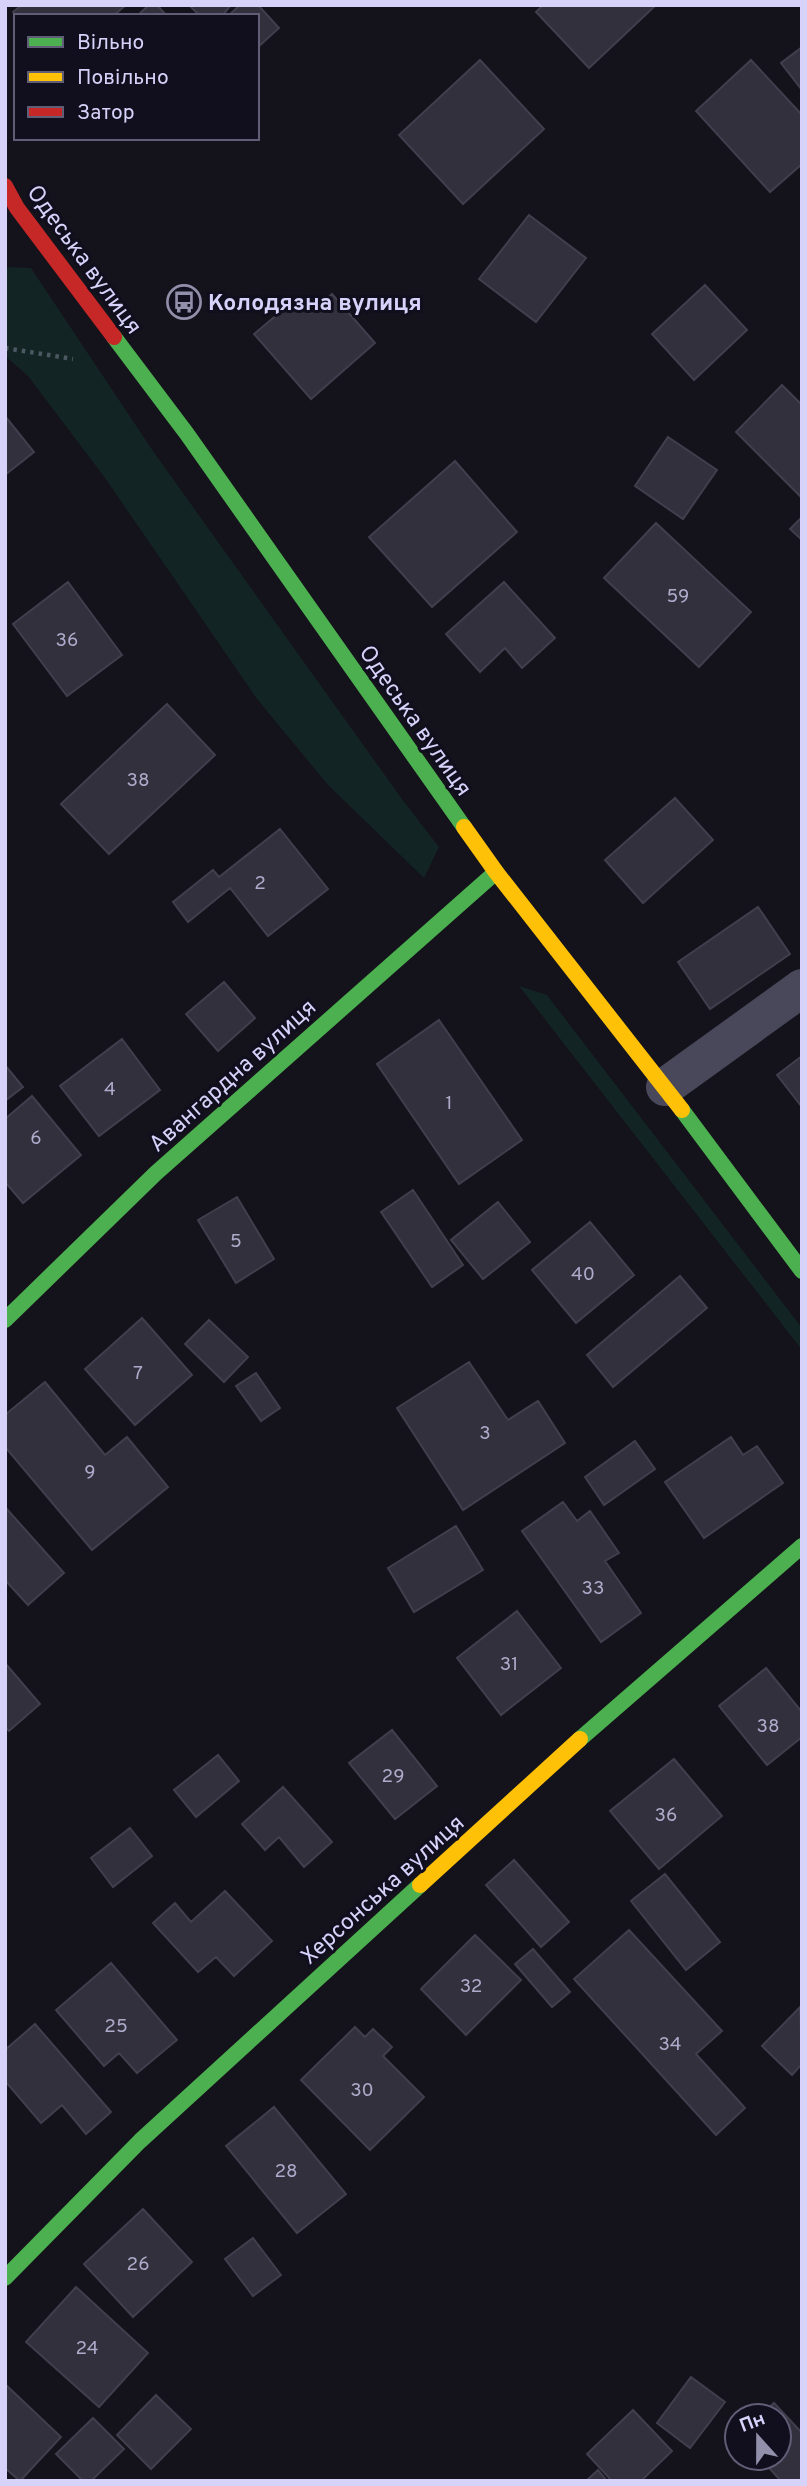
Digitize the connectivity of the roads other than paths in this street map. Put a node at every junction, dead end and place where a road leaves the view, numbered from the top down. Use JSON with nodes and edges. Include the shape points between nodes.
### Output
{"nodes":[{"id":1,"x":5,"y":186,"type":"edge"},
{"id":2,"x":11,"y":213,"type":"edge"},
{"id":3,"x":496,"y":872,"type":"junction"},
{"id":4,"x":802,"y":988,"type":"edge"},
{"id":5,"x":665,"y":1087,"type":"junction"},
{"id":6,"x":802,"y":1271,"type":"edge"},
{"id":7,"x":5,"y":1320,"type":"edge"},
{"id":8,"x":802,"y":1546,"type":"edge"},
{"id":9,"x":5,"y":2278,"type":"edge"}],
"edges":[{"from":1,"to":2,"type":"street","name":"Одеська вулиця"},
{"from":2,"to":3,"type":"street","name":"Одеська вулиця","via":[[187,434]]},
{"from":3,"to":5,"type":"street","name":"Одеська вулиця"},
{"from":3,"to":7,"type":"street","name":"Авангардна вулиця","via":[[156,1173]]},
{"from":4,"to":5,"type":"street"},
{"from":5,"to":6,"type":"street","name":"Одеська вулиця"},
{"from":8,"to":9,"type":"street","name":"Херсонська вулиця","via":[[587,1732],[140,2141]]}]}
